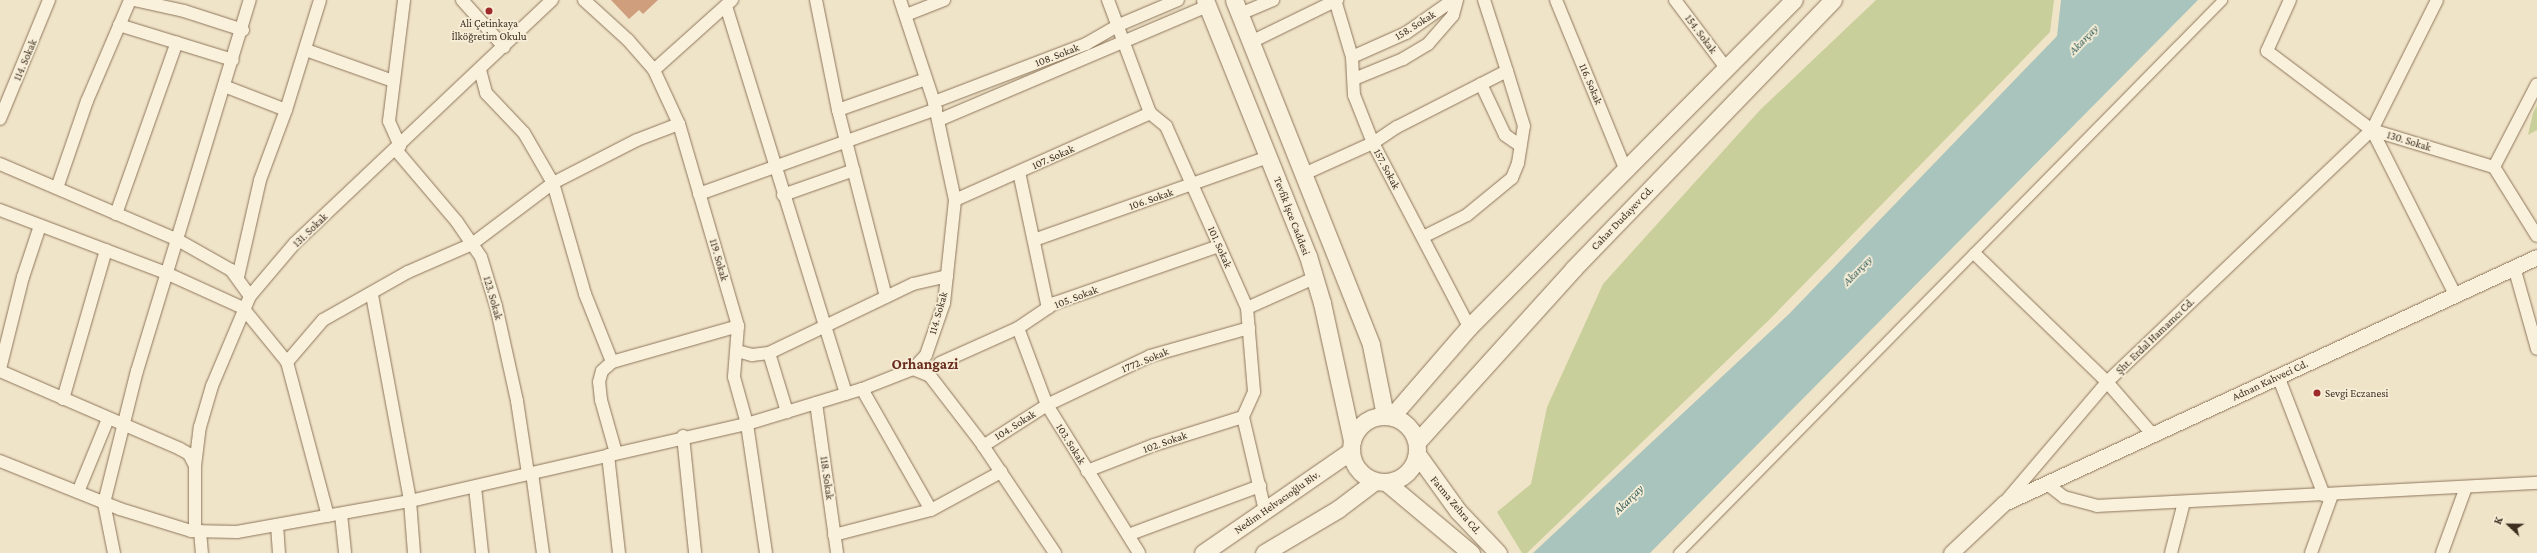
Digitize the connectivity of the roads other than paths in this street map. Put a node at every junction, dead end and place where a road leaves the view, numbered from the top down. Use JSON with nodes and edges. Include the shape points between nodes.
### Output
{"nodes":[{"id":1,"x":49,"y":0,"type":"edge"},
{"id":2,"x":130,"y":0,"type":"edge"},
{"id":3,"x":134,"y":0,"type":"edge"},
{"id":4,"x":250,"y":0,"type":"edge"},
{"id":5,"x":320,"y":0,"type":"edge"},
{"id":6,"x":404,"y":0,"type":"edge"},
{"id":7,"x":462,"y":0,"type":"edge"},
{"id":8,"x":552,"y":0,"type":"edge"},
{"id":9,"x":584,"y":0,"type":"edge"},
{"id":10,"x":816,"y":0,"type":"edge"},
{"id":11,"x":900,"y":0,"type":"edge"},
{"id":12,"x":944,"y":0,"type":"edge"},
{"id":13,"x":1108,"y":0,"type":"edge"},
{"id":14,"x":1178,"y":0,"type":"edge"},
{"id":15,"x":1273,"y":0,"type":"edge"},
{"id":16,"x":1336,"y":0,"type":"edge"},
{"id":17,"x":1453,"y":0,"type":"edge"},
{"id":18,"x":1457,"y":0,"type":"edge"},
{"id":19,"x":1484,"y":0,"type":"edge"},
{"id":20,"x":1556,"y":0,"type":"edge"},
{"id":21,"x":1675,"y":0,"type":"edge"},
{"id":22,"x":1833,"y":0,"type":"edge"},
{"id":23,"x":2222,"y":0,"type":"edge"},
{"id":24,"x":2290,"y":0,"type":"edge"},
{"id":25,"x":2437,"y":0,"type":"edge"},
{"id":26,"x":1790,"y":2,"type":"edge"},
{"id":27,"x":729,"y":3,"type":"edge"},
{"id":28,"x":1206,"y":3,"type":"edge"},
{"id":29,"x":1237,"y":7,"type":"edge"},
{"id":30,"x":906,"y":15,"type":"junction"},
{"id":31,"x":119,"y":25,"type":"junction"},
{"id":32,"x":1119,"y":25,"type":"junction"},
{"id":33,"x":243,"y":30,"type":"junction"},
{"id":34,"x":1126,"y":40,"type":"junction"},
{"id":35,"x":177,"y":42,"type":"junction"},
{"id":36,"x":1251,"y":42,"type":"junction"},
{"id":37,"x":504,"y":47,"type":"junction"},
{"id":38,"x":306,"y":50,"type":"junction"},
{"id":39,"x":1352,"y":57,"type":"junction"},
{"id":40,"x":233,"y":60,"type":"junction"},
{"id":41,"x":1726,"y":68,"type":"junction"},
{"id":42,"x":480,"y":70,"type":"junction"},
{"id":43,"x":654,"y":70,"type":"junction"},
{"id":44,"x":1506,"y":71,"type":"junction"},
{"id":45,"x":926,"y":79,"type":"junction"},
{"id":46,"x":1354,"y":79,"type":"junction"},
{"id":47,"x":393,"y":82,"type":"junction"},
{"id":48,"x":1481,"y":84,"type":"junction"},
{"id":49,"x":2537,"y":84,"type":"edge"},
{"id":50,"x":224,"y":86,"type":"junction"},
{"id":51,"x":286,"y":110,"type":"junction"},
{"id":52,"x":838,"y":110,"type":"junction"},
{"id":53,"x":936,"y":110,"type":"junction"},
{"id":54,"x":1150,"y":113,"type":"junction"},
{"id":55,"x":0,"y":119,"type":"edge"},
{"id":56,"x":679,"y":124,"type":"junction"},
{"id":57,"x":2372,"y":130,"type":"junction"},
{"id":58,"x":1373,"y":142,"type":"junction"},
{"id":59,"x":848,"y":143,"type":"junction"},
{"id":60,"x":1521,"y":146,"type":"junction"},
{"id":61,"x":398,"y":148,"type":"junction"},
{"id":62,"x":1268,"y":157,"type":"junction"},
{"id":63,"x":0,"y":164,"type":"edge"},
{"id":64,"x":2494,"y":167,"type":"junction"},
{"id":65,"x":774,"y":168,"type":"junction"},
{"id":66,"x":1625,"y":168,"type":"junction"},
{"id":67,"x":854,"y":170,"type":"junction"},
{"id":68,"x":1019,"y":172,"type":"junction"},
{"id":69,"x":1304,"y":174,"type":"junction"},
{"id":70,"x":553,"y":183,"type":"junction"},
{"id":71,"x":1192,"y":185,"type":"junction"},
{"id":72,"x":57,"y":188,"type":"junction"},
{"id":73,"x":699,"y":194,"type":"junction"},
{"id":74,"x":782,"y":195,"type":"junction"},
{"id":75,"x":955,"y":200,"type":"junction"},
{"id":76,"x":0,"y":210,"type":"edge"},
{"id":77,"x":116,"y":214,"type":"junction"},
{"id":78,"x":40,"y":226,"type":"junction"},
{"id":79,"x":2537,"y":236,"type":"edge"},
{"id":80,"x":1423,"y":237,"type":"junction"},
{"id":81,"x":176,"y":239,"type":"junction"},
{"id":82,"x":1034,"y":240,"type":"junction"},
{"id":83,"x":472,"y":244,"type":"junction"},
{"id":84,"x":1219,"y":246,"type":"junction"},
{"id":85,"x":106,"y":250,"type":"junction"},
{"id":86,"x":1974,"y":254,"type":"junction"},
{"id":87,"x":2537,"y":256,"type":"edge"},
{"id":88,"x":2514,"y":267,"type":"junction"},
{"id":89,"x":166,"y":273,"type":"junction"},
{"id":90,"x":947,"y":276,"type":"junction"},
{"id":91,"x":238,"y":277,"type":"junction"},
{"id":92,"x":1314,"y":278,"type":"junction"},
{"id":93,"x":2455,"y":294,"type":"junction"},
{"id":94,"x":372,"y":295,"type":"junction"},
{"id":95,"x":250,"y":296,"type":"junction"},
{"id":96,"x":886,"y":297,"type":"junction"},
{"id":97,"x":244,"y":308,"type":"junction"},
{"id":98,"x":1048,"y":308,"type":"junction"},
{"id":99,"x":1247,"y":308,"type":"junction"},
{"id":100,"x":738,"y":326,"type":"junction"},
{"id":101,"x":824,"y":326,"type":"junction"},
{"id":102,"x":1469,"y":327,"type":"junction"},
{"id":103,"x":1018,"y":328,"type":"junction"},
{"id":104,"x":1249,"y":328,"type":"junction"},
{"id":105,"x":2537,"y":349,"type":"edge"},
{"id":106,"x":737,"y":351,"type":"junction"},
{"id":107,"x":769,"y":353,"type":"junction"},
{"id":108,"x":926,"y":355,"type":"junction"},
{"id":109,"x":287,"y":362,"type":"junction"},
{"id":110,"x":612,"y":362,"type":"junction"},
{"id":111,"x":940,"y":363,"type":"junction"},
{"id":112,"x":913,"y":369,"type":"junction"},
{"id":113,"x":0,"y":370,"type":"edge"},
{"id":114,"x":930,"y":376,"type":"junction"},
{"id":115,"x":2278,"y":376,"type":"junction"},
{"id":116,"x":2107,"y":382,"type":"junction"},
{"id":117,"x":862,"y":389,"type":"junction"},
{"id":118,"x":846,"y":394,"type":"junction"},
{"id":119,"x":63,"y":399,"type":"junction"},
{"id":120,"x":816,"y":403,"type":"junction"},
{"id":121,"x":1047,"y":405,"type":"junction"},
{"id":122,"x":787,"y":412,"type":"junction"},
{"id":123,"x":1388,"y":416,"type":"junction"},
{"id":124,"x":1243,"y":417,"type":"junction"},
{"id":125,"x":108,"y":419,"type":"junction"},
{"id":126,"x":747,"y":424,"type":"junction"},
{"id":127,"x":124,"y":426,"type":"junction"},
{"id":128,"x":2152,"y":434,"type":"junction"},
{"id":129,"x":684,"y":436,"type":"junction"},
{"id":130,"x":983,"y":446,"type":"junction"},
{"id":131,"x":1351,"y":446,"type":"junction"},
{"id":132,"x":1417,"y":448,"type":"junction"},
{"id":133,"x":612,"y":454,"type":"junction"},
{"id":134,"x":0,"y":460,"type":"edge"},
{"id":135,"x":195,"y":466,"type":"junction"},
{"id":136,"x":1087,"y":471,"type":"junction"},
{"id":137,"x":1000,"y":472,"type":"junction"},
{"id":138,"x":530,"y":473,"type":"junction"},
{"id":139,"x":1381,"y":482,"type":"junction"},
{"id":140,"x":2046,"y":483,"type":"junction"},
{"id":141,"x":2537,"y":483,"type":"edge"},
{"id":142,"x":475,"y":486,"type":"junction"},
{"id":143,"x":1260,"y":486,"type":"junction"},
{"id":144,"x":2466,"y":487,"type":"junction"},
{"id":145,"x":78,"y":492,"type":"junction"},
{"id":146,"x":2328,"y":495,"type":"junction"},
{"id":147,"x":410,"y":501,"type":"junction"},
{"id":148,"x":104,"y":502,"type":"junction"},
{"id":149,"x":2184,"y":502,"type":"junction"},
{"id":150,"x":2004,"y":504,"type":"junction"},
{"id":151,"x":932,"y":510,"type":"junction"},
{"id":152,"x":1265,"y":510,"type":"junction"},
{"id":153,"x":341,"y":514,"type":"junction"},
{"id":154,"x":328,"y":516,"type":"junction"},
{"id":155,"x":278,"y":525,"type":"junction"},
{"id":156,"x":197,"y":531,"type":"junction"},
{"id":157,"x":834,"y":535,"type":"junction"},
{"id":158,"x":1128,"y":535,"type":"junction"},
{"id":159,"x":114,"y":553,"type":"edge"},
{"id":160,"x":202,"y":553,"type":"edge"},
{"id":161,"x":279,"y":553,"type":"edge"},
{"id":162,"x":345,"y":553,"type":"edge"},
{"id":163,"x":414,"y":553,"type":"edge"},
{"id":164,"x":482,"y":553,"type":"edge"},
{"id":165,"x":543,"y":553,"type":"edge"},
{"id":166,"x":619,"y":553,"type":"edge"},
{"id":167,"x":695,"y":553,"type":"edge"},
{"id":168,"x":766,"y":553,"type":"edge"},
{"id":169,"x":837,"y":553,"type":"edge"},
{"id":170,"x":1055,"y":553,"type":"edge"},
{"id":171,"x":1139,"y":553,"type":"edge"},
{"id":172,"x":1203,"y":553,"type":"edge"},
{"id":173,"x":1264,"y":553,"type":"edge"},
{"id":174,"x":1471,"y":553,"type":"edge"},
{"id":175,"x":1498,"y":553,"type":"edge"},
{"id":176,"x":1678,"y":553,"type":"edge"},
{"id":177,"x":1952,"y":553,"type":"edge"},
{"id":178,"x":2171,"y":553,"type":"edge"},
{"id":179,"x":2312,"y":553,"type":"edge"},
{"id":180,"x":2442,"y":553,"type":"edge"}],
"edges":[{"from":1,"to":55,"type":"street","name":"114. Sokak"},
{"from":2,"to":31,"type":"street"},
{"from":3,"to":33,"type":"street","via":[[184,11]]},
{"from":4,"to":33,"type":"street"},
{"from":5,"to":38,"type":"street"},
{"from":6,"to":47,"type":"street","name":"123. Sokak"},
{"from":7,"to":37,"type":"street"},
{"from":8,"to":37,"type":"street","name":"131. Sokak"},
{"from":9,"to":43,"type":"street","name":"119. Sokak","via":[[628,40]]},
{"from":10,"to":52,"type":"street"},
{"from":11,"to":30,"type":"street","name":"114. Sokak"},
{"from":12,"to":30,"type":"street"},
{"from":13,"to":32,"type":"street"},
{"from":14,"to":32,"type":"street","name":"108. Sokak"},
{"from":15,"to":29,"type":"street"},
{"from":16,"to":36,"type":"street"},
{"from":16,"to":39,"type":"street","name":"157. Sokak"},
{"from":17,"to":39,"type":"street","name":"158. Sokak","via":[[1406,33]]},
{"from":18,"to":46,"type":"street","via":[[1453,15],[1428,44],[1403,59]]},
{"from":19,"to":44,"type":"street"},
{"from":20,"to":66,"type":"street","name":"116. Sokak"},
{"from":21,"to":41,"type":"street","name":"154. Sokak"},
{"from":22,"to":132,"type":"main road","name":"Cahar Dudayev Cd.","via":[[1574,268]]},
{"from":23,"to":86,"type":"street"},
{"from":24,"to":57,"type":"street","name":"130. Sokak","via":[[2267,50]]},
{"from":25,"to":57,"type":"street","name":"Şht. Erdal Hamamcı Cd."},
{"from":26,"to":41,"type":"main road"},
{"from":27,"to":43,"type":"street"},
{"from":27,"to":65,"type":"street"},
{"from":28,"to":34,"type":"street"},
{"from":28,"to":62,"type":"main road","name":"Tevfik İşce Caddesi"},
{"from":29,"to":36,"type":"main road"},
{"from":30,"to":45,"type":"street","name":"114. Sokak"},
{"from":31,"to":35,"type":"street"},
{"from":31,"to":72,"type":"street","via":[[86,101]]},
{"from":32,"to":34,"type":"street"},
{"from":32,"to":53,"type":"street","name":"108. Sokak","via":[[1086,44]]},
{"from":33,"to":40,"type":"street"},
{"from":34,"to":53,"type":"street"},
{"from":34,"to":54,"type":"street"},
{"from":35,"to":40,"type":"street"},
{"from":35,"to":77,"type":"street"},
{"from":36,"to":69,"type":"main road"},
{"from":37,"to":42,"type":"street","name":"131. Sokak"},
{"from":38,"to":47,"type":"street"},
{"from":38,"to":51,"type":"street"},
{"from":39,"to":46,"type":"street","name":"157. Sokak"},
{"from":40,"to":50,"type":"street"},
{"from":41,"to":66,"type":"main road"},
{"from":42,"to":61,"type":"street","name":"131. Sokak"},
{"from":42,"to":70,"type":"street","via":[[486,93],[524,133]]},
{"from":43,"to":56,"type":"street","name":"119. Sokak"},
{"from":44,"to":48,"type":"street"},
{"from":44,"to":60,"type":"street","via":[[1524,126]]},
{"from":45,"to":52,"type":"street"},
{"from":45,"to":53,"type":"street","name":"114. Sokak"},
{"from":46,"to":58,"type":"street","name":"157. Sokak","via":[[1354,95]]},
{"from":47,"to":61,"type":"street","name":"123. Sokak","via":[[389,121]]},
{"from":48,"to":58,"type":"street"},
{"from":48,"to":60,"type":"street","via":[[1505,135]]},
{"from":49,"to":64,"type":"street"},
{"from":50,"to":51,"type":"street"},
{"from":50,"to":81,"type":"street"},
{"from":51,"to":91,"type":"street","via":[[260,180]]},
{"from":52,"to":59,"type":"street"},
{"from":53,"to":59,"type":"street"},
{"from":53,"to":75,"type":"street","name":"114. Sokak"},
{"from":54,"to":68,"type":"street","name":"107. Sokak"},
{"from":54,"to":71,"type":"street","name":"101. Sokak","via":[[1166,126]]},
{"from":56,"to":70,"type":"street","via":[[637,140]]},
{"from":56,"to":73,"type":"street","name":"119. Sokak"},
{"from":57,"to":64,"type":"street","name":"130. Sokak"},
{"from":57,"to":93,"type":"street"},
{"from":57,"to":116,"type":"street","name":"Şht. Erdal Hamamcı Cd."},
{"from":58,"to":69,"type":"street"},
{"from":58,"to":80,"type":"street","name":"157. Sokak"},
{"from":59,"to":65,"type":"street"},
{"from":59,"to":67,"type":"street"},
{"from":60,"to":80,"type":"street","via":[[1512,178],[1467,215]]},
{"from":61,"to":83,"type":"street","name":"123. Sokak"},
{"from":61,"to":95,"type":"street","name":"131. Sokak","via":[[295,243]]},
{"from":62,"to":71,"type":"street","name":"106. Sokak"},
{"from":62,"to":92,"type":"main road","name":"Tevfik İşce Caddesi"},
{"from":63,"to":72,"type":"street"},
{"from":64,"to":79,"type":"street"},
{"from":65,"to":73,"type":"street"},
{"from":65,"to":74,"type":"street"},
{"from":66,"to":102,"type":"main road"},
{"from":67,"to":74,"type":"street"},
{"from":67,"to":96,"type":"street"},
{"from":68,"to":75,"type":"street","name":"107. Sokak"},
{"from":68,"to":82,"type":"street"},
{"from":69,"to":123,"type":"main road","via":[[1371,345]]},
{"from":70,"to":83,"type":"street"},
{"from":70,"to":110,"type":"street","via":[[585,294]]},
{"from":71,"to":82,"type":"street","name":"106. Sokak"},
{"from":71,"to":84,"type":"street","name":"101. Sokak"},
{"from":72,"to":77,"type":"street"},
{"from":73,"to":100,"type":"street","name":"119. Sokak"},
{"from":74,"to":101,"type":"street"},
{"from":75,"to":90,"type":"street","name":"114. Sokak"},
{"from":76,"to":78,"type":"street"},
{"from":77,"to":81,"type":"street"},
{"from":78,"to":85,"type":"street"},
{"from":78,"to":113,"type":"street","via":[[23,276]]},
{"from":80,"to":102,"type":"street","name":"157. Sokak"},
{"from":81,"to":89,"type":"street"},
{"from":81,"to":91,"type":"street","via":[[231,270]]},
{"from":82,"to":98,"type":"street"},
{"from":83,"to":94,"type":"street","via":[[408,272]]},
{"from":83,"to":138,"type":"street","name":"123. Sokak","via":[[481,258],[496,306]]},
{"from":84,"to":98,"type":"street","name":"105. Sokak"},
{"from":84,"to":99,"type":"street","name":"101. Sokak"},
{"from":85,"to":89,"type":"street"},
{"from":85,"to":119,"type":"street"},
{"from":86,"to":116,"type":"street"},
{"from":86,"to":176,"type":"street"},
{"from":87,"to":88,"type":"street","name":"Adnan Kahveci Cd."},
{"from":88,"to":93,"type":"street","name":"Adnan Kahveci Cd."},
{"from":88,"to":105,"type":"street"},
{"from":89,"to":97,"type":"street"},
{"from":89,"to":127,"type":"street"},
{"from":90,"to":96,"type":"street","via":[[913,284]]},
{"from":90,"to":108,"type":"street","name":"114. Sokak","via":[[944,303]]},
{"from":91,"to":95,"type":"street"},
{"from":92,"to":99,"type":"street"},
{"from":92,"to":131,"type":"main road","name":"Tevfik İşce Caddesi","via":[[1342,388]]},
{"from":93,"to":115,"type":"street","name":"Adnan Kahveci Cd."},
{"from":94,"to":109,"type":"street","via":[[322,320]]},
{"from":94,"to":147,"type":"street"},
{"from":95,"to":97,"type":"street","name":"131. Sokak"},
{"from":96,"to":101,"type":"street","via":[[863,310]]},
{"from":97,"to":109,"type":"street"},
{"from":97,"to":135,"type":"street","name":"131. Sokak","via":[[212,386],[200,427]]},
{"from":98,"to":103,"type":"street","name":"105. Sokak"},
{"from":99,"to":104,"type":"street","name":"101. Sokak"},
{"from":100,"to":106,"type":"street","name":"119. Sokak"},
{"from":100,"to":110,"type":"street"},
{"from":101,"to":107,"type":"street"},
{"from":101,"to":118,"type":"street"},
{"from":102,"to":123,"type":"main road"},
{"from":103,"to":111,"type":"street","name":"105. Sokak"},
{"from":103,"to":121,"type":"street","name":"103. Sokak"},
{"from":104,"to":121,"type":"street","name":"1772. Sokak","via":[[1150,356]]},
{"from":104,"to":124,"type":"street","name":"101. Sokak","via":[[1254,392]]},
{"from":106,"to":107,"type":"street","via":[[752,355]]},
{"from":106,"to":126,"type":"street","name":"119. Sokak","via":[[734,377]]},
{"from":107,"to":122,"type":"street"},
{"from":108,"to":111,"type":"street"},
{"from":108,"to":112,"type":"street","name":"114. Sokak"},
{"from":109,"to":154,"type":"street"},
{"from":110,"to":133,"type":"street","via":[[602,371],[599,382]]},
{"from":111,"to":114,"type":"street"},
{"from":112,"to":114,"type":"street"},
{"from":112,"to":117,"type":"street"},
{"from":113,"to":119,"type":"street"},
{"from":114,"to":130,"type":"street"},
{"from":115,"to":128,"type":"street","name":"Adnan Kahveci Cd."},
{"from":115,"to":146,"type":"street"},
{"from":116,"to":128,"type":"street"},
{"from":116,"to":150,"type":"street","name":"Şht. Erdal Hamamcı Cd."},
{"from":117,"to":118,"type":"street"},
{"from":117,"to":151,"type":"street"},
{"from":118,"to":120,"type":"street"},
{"from":119,"to":125,"type":"street"},
{"from":120,"to":122,"type":"street"},
{"from":120,"to":157,"type":"street","name":"118. Sokak"},
{"from":121,"to":130,"type":"street","name":"104. Sokak"},
{"from":121,"to":136,"type":"street","name":"103. Sokak"},
{"from":122,"to":126,"type":"street"},
{"from":123,"to":131,"type":"main road","via":[[1364,422]]},
{"from":123,"to":132,"type":"main road","via":[[1408,425]]},
{"from":124,"to":136,"type":"street","name":"102. Sokak","via":[[1154,445]]},
{"from":124,"to":143,"type":"street"},
{"from":125,"to":127,"type":"street"},
{"from":125,"to":145,"type":"street"},
{"from":126,"to":129,"type":"street"},
{"from":126,"to":168,"type":"street","name":"119. Sokak"},
{"from":127,"to":135,"type":"street","via":[[189,454]]},
{"from":127,"to":148,"type":"street"},
{"from":128,"to":140,"type":"street","name":"Adnan Kahveci Cd."},
{"from":129,"to":133,"type":"street"},
{"from":129,"to":167,"type":"street"},
{"from":130,"to":137,"type":"street"},
{"from":131,"to":139,"type":"main road","via":[[1358,470]]},
{"from":131,"to":152,"type":"main road","name":"Nedim Helvacıoğlu Blv."},
{"from":132,"to":139,"type":"main road","via":[[1406,474]]},
{"from":132,"to":175,"type":"main road","name":"Fatma Zehra Cd.","via":[[1458,511]]},
{"from":133,"to":138,"type":"street"},
{"from":133,"to":166,"type":"street"},
{"from":134,"to":145,"type":"street"},
{"from":135,"to":156,"type":"street","name":"131. Sokak"},
{"from":136,"to":158,"type":"street","name":"103. Sokak"},
{"from":137,"to":151,"type":"street"},
{"from":137,"to":170,"type":"street"},
{"from":138,"to":142,"type":"street"},
{"from":138,"to":165,"type":"street","name":"123. Sokak"},
{"from":139,"to":173,"type":"main road"},
{"from":139,"to":174,"type":"main road","name":"Fatma Zehra Cd."},
{"from":140,"to":149,"type":"street","via":[[2064,497],[2097,506]]},
{"from":140,"to":150,"type":"street","name":"Adnan Kahveci Cd."},
{"from":141,"to":144,"type":"street"},
{"from":142,"to":147,"type":"street"},
{"from":142,"to":164,"type":"street"},
{"from":143,"to":152,"type":"street"},
{"from":143,"to":158,"type":"street"},
{"from":144,"to":146,"type":"street"},
{"from":144,"to":180,"type":"street"},
{"from":145,"to":148,"type":"street"},
{"from":146,"to":149,"type":"street"},
{"from":146,"to":179,"type":"street"},
{"from":147,"to":153,"type":"street"},
{"from":147,"to":163,"type":"street"},
{"from":148,"to":156,"type":"street"},
{"from":148,"to":159,"type":"street"},
{"from":149,"to":178,"type":"street"},
{"from":150,"to":177,"type":"street","name":"Şht. Erdal Hamamcı Cd."},
{"from":151,"to":157,"type":"street"},
{"from":152,"to":172,"type":"main road","name":"Nedim Helvacıoğlu Blv."},
{"from":153,"to":154,"type":"street"},
{"from":153,"to":162,"type":"street"},
{"from":154,"to":155,"type":"street"},
{"from":155,"to":156,"type":"street","via":[[237,532]]},
{"from":155,"to":161,"type":"street"},
{"from":156,"to":160,"type":"street","name":"131. Sokak"},
{"from":157,"to":169,"type":"street","name":"118. Sokak"},
{"from":158,"to":171,"type":"street","name":"103. Sokak"}]}
